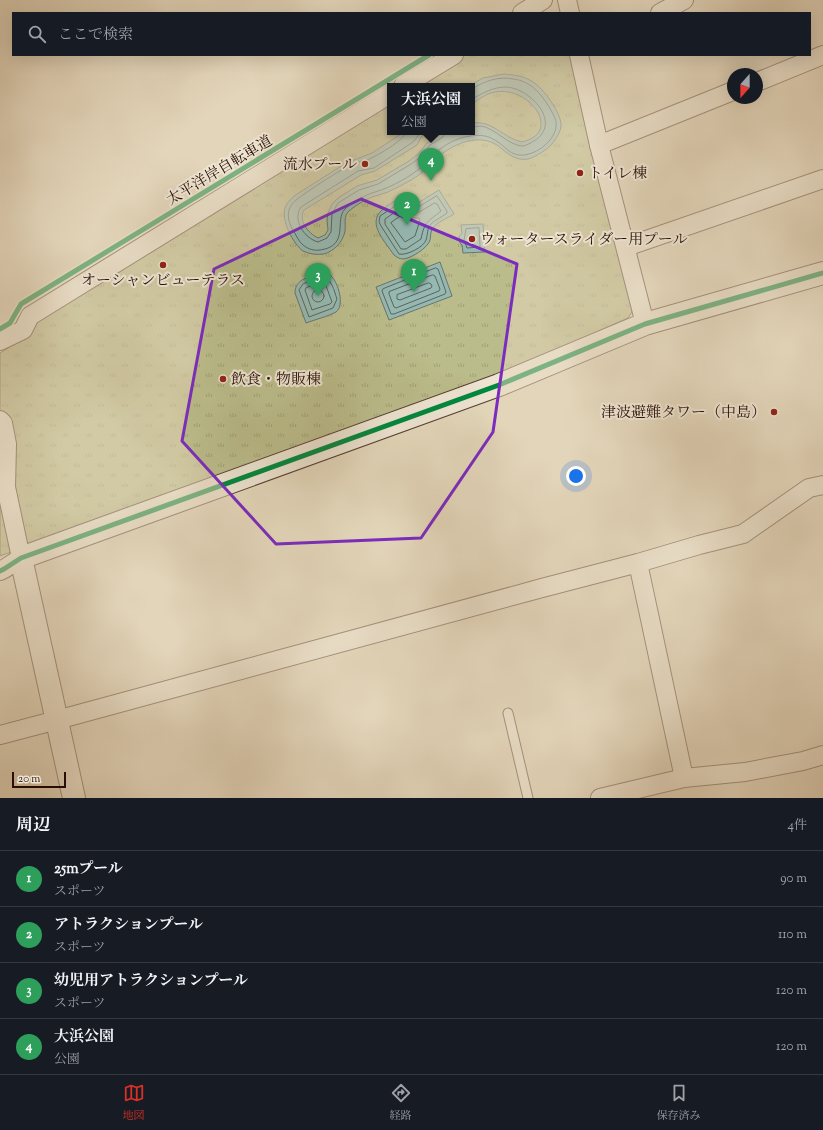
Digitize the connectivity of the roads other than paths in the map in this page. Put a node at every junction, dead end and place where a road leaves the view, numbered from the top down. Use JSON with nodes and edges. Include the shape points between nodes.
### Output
{"nodes":[{"id":1,"x":543,"y":0,"type":"edge"},
{"id":2,"x":567,"y":0,"type":"edge"},
{"id":3,"x":684,"y":0,"type":"edge"},
{"id":4,"x":524,"y":12,"type":"edge"},
{"id":5,"x":570,"y":12,"type":"edge"},
{"id":6,"x":662,"y":12,"type":"edge"},
{"id":7,"x":823,"y":55,"type":"edge"},
{"id":8,"x":452,"y":56,"type":"edge"},
{"id":9,"x":581,"y":56,"type":"edge"},
{"id":10,"x":763,"y":80,"type":"edge"},
{"id":11,"x":408,"y":83,"type":"edge"},
{"id":12,"x":727,"y":93,"type":"edge"},
{"id":13,"x":387,"y":96,"type":"edge"},
{"id":14,"x":599,"y":145,"type":"junction"},
{"id":15,"x":823,"y":179,"type":"edge"},
{"id":16,"x":626,"y":248,"type":"junction"},
{"id":17,"x":823,"y":273,"type":"edge"},
{"id":18,"x":645,"y":324,"type":"junction"},
{"id":19,"x":0,"y":341,"type":"edge"},
{"id":20,"x":0,"y":420,"type":"edge"},
{"id":21,"x":3,"y":484,"type":"edge"},
{"id":22,"x":823,"y":485,"type":"edge"},
{"id":23,"x":21,"y":558,"type":"junction"},
{"id":24,"x":638,"y":563,"type":"junction"},
{"id":25,"x":0,"y":571,"type":"edge"},
{"id":26,"x":508,"y":713,"type":"dead end"},
{"id":27,"x":57,"y":720,"type":"junction"},
{"id":28,"x":0,"y":734,"type":"edge"},
{"id":29,"x":823,"y":755,"type":"edge"},
{"id":30,"x":684,"y":778,"type":"junction"},
{"id":31,"x":74,"y":798,"type":"edge"},
{"id":32,"x":528,"y":798,"type":"edge"},
{"id":33,"x":600,"y":798,"type":"edge"}],
"edges":[{"from":1,"to":4,"type":"street"},
{"from":2,"to":5,"type":"street"},
{"from":3,"to":6,"type":"street"},
{"from":7,"to":10,"type":"street"},
{"from":8,"to":11,"type":"street"},
{"from":9,"to":14,"type":"street"},
{"from":12,"to":14,"type":"street"},
{"from":13,"to":19,"type":"street","via":[[30,316],[23,330]]},
{"from":14,"to":16,"type":"street"},
{"from":15,"to":16,"type":"street"},
{"from":16,"to":18,"type":"street"},
{"from":17,"to":18,"type":"street"},
{"from":18,"to":23,"type":"street","via":[[500,385]]},
{"from":20,"to":21,"type":"street","via":[[3,423],[7,444]]},
{"from":21,"to":23,"type":"street"},
{"from":22,"to":24,"type":"street","via":[[808,488],[743,534]]},
{"from":23,"to":25,"type":"street"},
{"from":23,"to":27,"type":"street"},
{"from":24,"to":27,"type":"street"},
{"from":24,"to":30,"type":"street"},
{"from":26,"to":32,"type":"lane"},
{"from":27,"to":28,"type":"street"},
{"from":27,"to":31,"type":"street"},
{"from":29,"to":30,"type":"street","via":[[745,772]]},
{"from":30,"to":33,"type":"street"}]}
